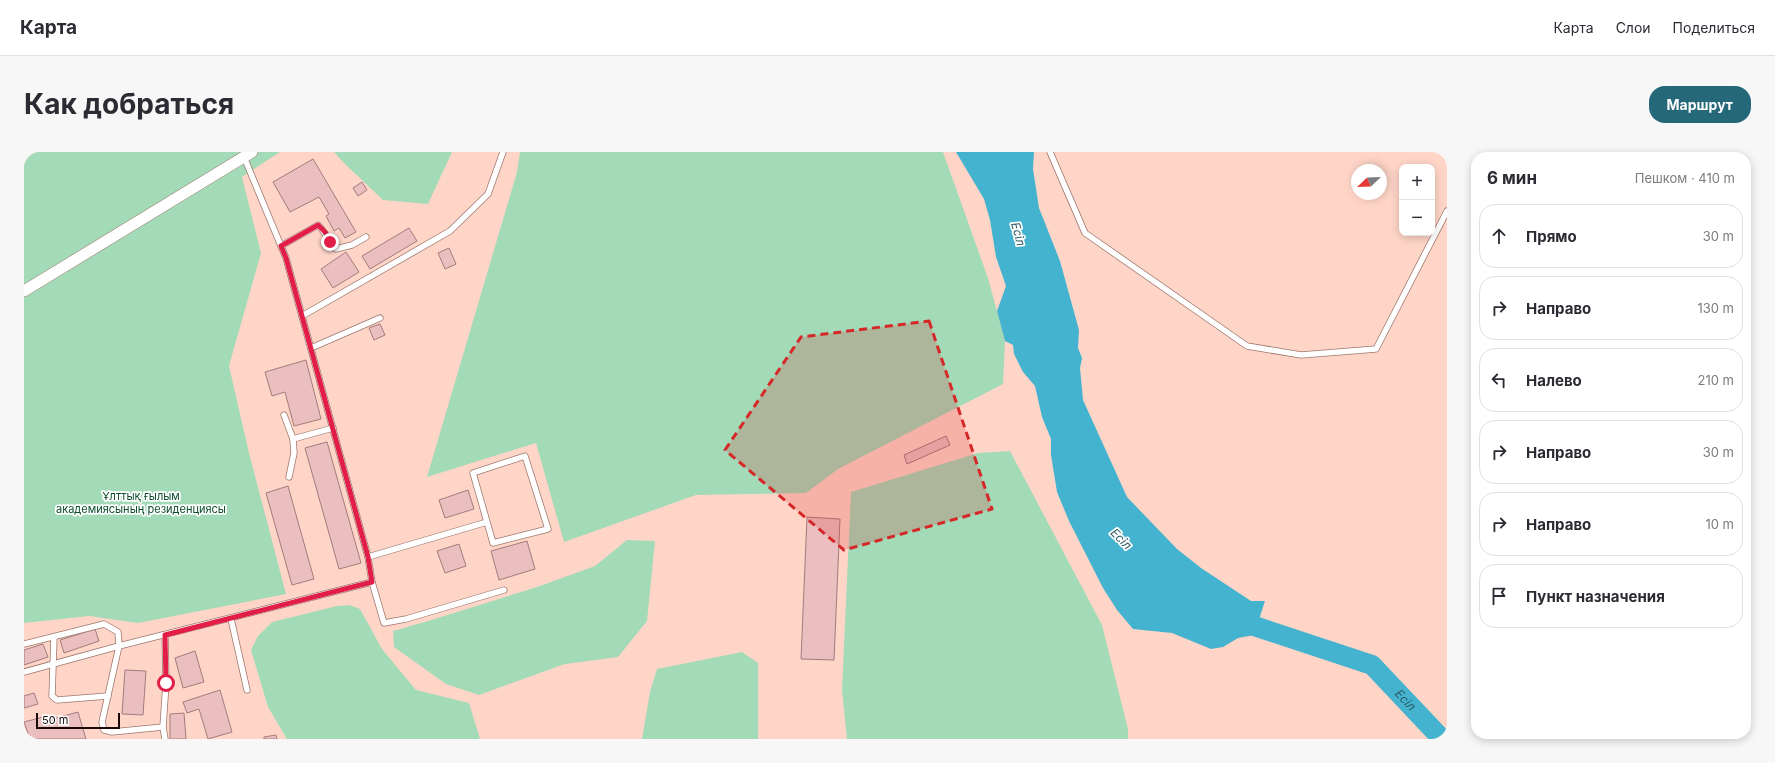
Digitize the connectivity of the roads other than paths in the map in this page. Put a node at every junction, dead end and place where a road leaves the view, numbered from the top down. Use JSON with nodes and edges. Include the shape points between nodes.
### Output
{"nodes":[{"id":1,"x":504,"y":152,"type":"edge"},
{"id":2,"x":1050,"y":152,"type":"edge"},
{"id":3,"x":248,"y":154,"type":"edge"},
{"id":4,"x":1447,"y":211,"type":"edge"},
{"id":5,"x":366,"y":237,"type":"dead end"},
{"id":6,"x":281,"y":246,"type":"junction"},
{"id":7,"x":24,"y":291,"type":"edge"},
{"id":8,"x":302,"y":316,"type":"junction"},
{"id":9,"x":380,"y":318,"type":"dead end"},
{"id":10,"x":311,"y":348,"type":"junction"},
{"id":11,"x":284,"y":415,"type":"dead end"},
{"id":12,"x":333,"y":428,"type":"junction"},
{"id":13,"x":292,"y":439,"type":"junction"},
{"id":14,"x":290,"y":477,"type":"dead end"},
{"id":15,"x":487,"y":522,"type":"junction"},
{"id":16,"x":368,"y":557,"type":"junction"},
{"id":17,"x":372,"y":582,"type":"junction"},
{"id":18,"x":504,"y":590,"type":"dead end"},
{"id":19,"x":231,"y":619,"type":"junction"},
{"id":20,"x":165,"y":635,"type":"junction"},
{"id":21,"x":54,"y":637,"type":"junction"},
{"id":22,"x":24,"y":644,"type":"edge"},
{"id":23,"x":119,"y":646,"type":"junction"},
{"id":24,"x":54,"y":664,"type":"junction"},
{"id":25,"x":24,"y":672,"type":"edge"},
{"id":26,"x":247,"y":690,"type":"dead end"},
{"id":27,"x":108,"y":696,"type":"junction"},
{"id":28,"x":163,"y":727,"type":"junction"},
{"id":29,"x":165,"y":739,"type":"edge"}],
"edges":[{"from":1,"to":8,"type":"lane","via":[[488,194],[450,231]]},
{"from":2,"to":4,"type":"lane","via":[[1085,233],[1247,346],[1294,354],[1376,349]]},
{"from":3,"to":6,"type":"lane"},
{"from":3,"to":7,"type":"street"},
{"from":5,"to":6,"type":"lane","via":[[352,245],[336,249],[318,225]]},
{"from":6,"to":8,"type":"lane"},
{"from":8,"to":10,"type":"lane"},
{"from":9,"to":10,"type":"lane"},
{"from":10,"to":12,"type":"lane"},
{"from":11,"to":13,"type":"lane"},
{"from":12,"to":13,"type":"lane"},
{"from":12,"to":16,"type":"lane"},
{"from":13,"to":14,"type":"lane","via":[[294,453]]},
{"from":15,"to":15,"type":"lane","via":[[493,543],[548,529],[525,456],[473,473]]},
{"from":15,"to":16,"type":"lane"},
{"from":16,"to":17,"type":"lane"},
{"from":17,"to":18,"type":"lane","via":[[384,623]]},
{"from":17,"to":19,"type":"lane"},
{"from":19,"to":20,"type":"lane"},
{"from":19,"to":26,"type":"lane"},
{"from":20,"to":23,"type":"lane"},
{"from":20,"to":28,"type":"lane","via":[[166,683]]},
{"from":21,"to":22,"type":"lane"},
{"from":21,"to":23,"type":"lane","via":[[104,624],[118,632]]},
{"from":21,"to":24,"type":"lane"},
{"from":23,"to":24,"type":"lane"},
{"from":23,"to":27,"type":"lane"},
{"from":24,"to":25,"type":"lane"},
{"from":24,"to":27,"type":"lane","via":[[52,696],[57,700]]},
{"from":27,"to":28,"type":"lane","via":[[102,722],[104,730],[112,732]]},
{"from":28,"to":29,"type":"lane"}]}
